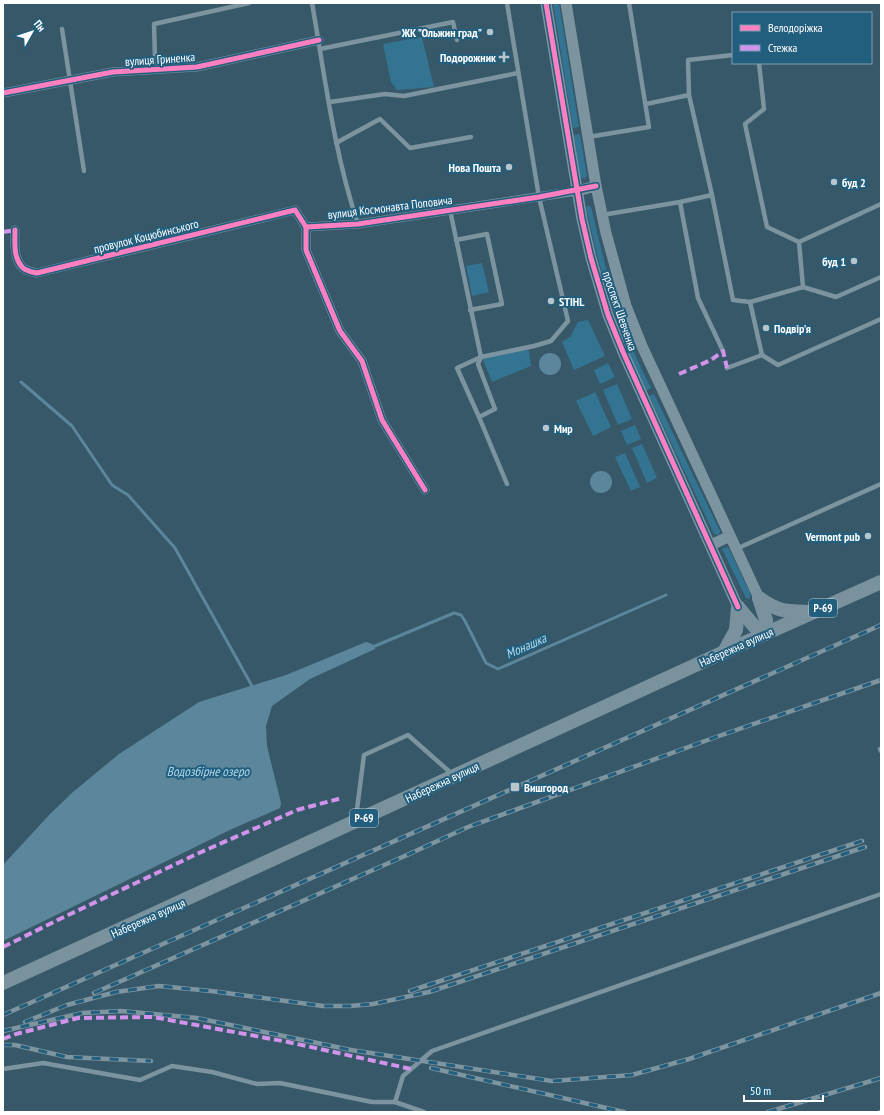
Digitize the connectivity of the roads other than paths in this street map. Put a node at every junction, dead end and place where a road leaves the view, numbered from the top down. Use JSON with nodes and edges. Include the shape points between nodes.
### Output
{"nodes":[{"id":1,"x":249,"y":3,"type":"edge"},
{"id":2,"x":312,"y":3,"type":"edge"},
{"id":3,"x":507,"y":3,"type":"edge"},
{"id":4,"x":546,"y":3,"type":"edge"},
{"id":5,"x":566,"y":3,"type":"edge"},
{"id":6,"x":629,"y":3,"type":"edge"},
{"id":7,"x":62,"y":29,"type":"dead end"},
{"id":8,"x":457,"y":40,"type":"dead end"},
{"id":9,"x":319,"y":44,"type":"junction"},
{"id":10,"x":732,"y":55,"type":"edge"},
{"id":11,"x":759,"y":64,"type":"edge"},
{"id":12,"x":157,"y":69,"type":"junction"},
{"id":13,"x":518,"y":73,"type":"junction"},
{"id":14,"x":70,"y":80,"type":"junction"},
{"id":15,"x":3,"y":93,"type":"edge"},
{"id":16,"x":689,"y":94,"type":"junction"},
{"id":17,"x":330,"y":102,"type":"junction"},
{"id":18,"x":646,"y":104,"type":"junction"},
{"id":19,"x":471,"y":137,"type":"dead end"},
{"id":20,"x":588,"y":138,"type":"junction"},
{"id":21,"x":336,"y":143,"type":"junction"},
{"id":22,"x":84,"y":170,"type":"dead end"},
{"id":23,"x":596,"y":186,"type":"junction"},
{"id":24,"x":577,"y":191,"type":"junction"},
{"id":25,"x":712,"y":195,"type":"junction"},
{"id":26,"x":539,"y":198,"type":"junction"},
{"id":27,"x":680,"y":202,"type":"junction"},
{"id":28,"x":881,"y":204,"type":"edge"},
{"id":29,"x":450,"y":210,"type":"junction"},
{"id":30,"x":602,"y":215,"type":"junction"},
{"id":31,"x":358,"y":224,"type":"junction"},
{"id":32,"x":306,"y":227,"type":"junction"},
{"id":33,"x":15,"y":230,"type":"dead end"},
{"id":34,"x":456,"y":240,"type":"junction"},
{"id":35,"x":799,"y":242,"type":"junction"},
{"id":36,"x":881,"y":277,"type":"edge"},
{"id":37,"x":803,"y":287,"type":"junction"},
{"id":38,"x":750,"y":302,"type":"junction"},
{"id":39,"x":470,"y":310,"type":"junction"},
{"id":40,"x":881,"y":319,"type":"edge"},
{"id":41,"x":723,"y":351,"type":"dead end"},
{"id":42,"x":762,"y":355,"type":"junction"},
{"id":43,"x":481,"y":357,"type":"junction"},
{"id":44,"x":727,"y":368,"type":"dead end"},
{"id":45,"x":479,"y":417,"type":"junction"},
{"id":46,"x":507,"y":484,"type":"dead end"},
{"id":47,"x":881,"y":484,"type":"edge"},
{"id":48,"x":426,"y":490,"type":"dead end"},
{"id":49,"x":730,"y":536,"type":"junction"},
{"id":50,"x":711,"y":545,"type":"junction"},
{"id":51,"x":736,"y":549,"type":"junction"},
{"id":52,"x":881,"y":582,"type":"edge"},
{"id":53,"x":759,"y":598,"type":"junction"},
{"id":54,"x":738,"y":607,"type":"junction"},
{"id":55,"x":814,"y":612,"type":"junction"},
{"id":56,"x":765,"y":634,"type":"junction"},
{"id":57,"x":724,"y":652,"type":"junction"},
{"id":58,"x":455,"y":776,"type":"junction"},
{"id":59,"x":355,"y":822,"type":"junction"},
{"id":60,"x":881,"y":894,"type":"edge"},
{"id":61,"x":3,"y":983,"type":"edge"},
{"id":62,"x":3,"y":1069,"type":"edge"},
{"id":63,"x":395,"y":1102,"type":"junction"},
{"id":64,"x":424,"y":1112,"type":"edge"}],
"edges":[{"from":1,"to":12,"type":"lane","via":[[154,24]]},
{"from":2,"to":9,"type":"lane"},
{"from":3,"to":13,"type":"lane"},
{"from":4,"to":24,"type":"street","name":"проспект Шевченка"},
{"from":5,"to":20,"type":"street","name":"проспект Шевченка"},
{"from":6,"to":18,"type":"lane"},
{"from":7,"to":14,"type":"lane"},
{"from":8,"to":9,"type":"lane","via":[[453,22]]},
{"from":9,"to":12,"type":"street","name":"вулиця Гриненка","via":[[197,67]]},
{"from":9,"to":17,"type":"lane"},
{"from":10,"to":16,"type":"lane","via":[[688,60]]},
{"from":11,"to":35,"type":"lane","via":[[764,109],[745,124],[767,226]]},
{"from":12,"to":14,"type":"street","name":"вулиця Гриненка","via":[[112,72]]},
{"from":13,"to":17,"type":"lane","via":[[404,96],[385,94]]},
{"from":13,"to":26,"type":"lane"},
{"from":14,"to":15,"type":"street","name":"вулиця Гриненка"},
{"from":14,"to":22,"type":"lane"},
{"from":16,"to":18,"type":"lane"},
{"from":16,"to":25,"type":"lane"},
{"from":17,"to":21,"type":"lane"},
{"from":18,"to":20,"type":"lane","via":[[650,127]]},
{"from":19,"to":21,"type":"lane","via":[[410,148],[380,120]]},
{"from":20,"to":23,"type":"street","name":"проспект Шевченка"},
{"from":21,"to":31,"type":"lane","via":[[348,195]]},
{"from":23,"to":24,"type":"street"},
{"from":23,"to":30,"type":"street","name":"проспект Шевченка"},
{"from":24,"to":26,"type":"street","name":"вулиця Космонавта Поповича"},
{"from":24,"to":50,"type":"street","name":"проспект Шевченка","via":[[591,258],[608,315]]},
{"from":25,"to":27,"type":"lane"},
{"from":25,"to":38,"type":"lane","via":[[733,300]]},
{"from":26,"to":29,"type":"street","name":"вулиця Космонавта Поповича"},
{"from":26,"to":43,"type":"lane","via":[[568,321],[551,341]]},
{"from":27,"to":30,"type":"lane"},
{"from":27,"to":41,"type":"lane","via":[[698,298]]},
{"from":28,"to":35,"type":"lane"},
{"from":29,"to":31,"type":"street","name":"вулиця Космонавта Поповича"},
{"from":29,"to":34,"type":"lane"},
{"from":30,"to":49,"type":"street","name":"проспект Шевченка","via":[[626,306]]},
{"from":31,"to":32,"type":"street","name":"вулиця Космонавта Поповича"},
{"from":32,"to":33,"type":"street","name":"провулок Коцюбинського","via":[[295,210],[37,274],[23,268],[17,259],[14,248]]},
{"from":32,"to":48,"type":"street","via":[[306,250],[340,331],[362,361],[382,420]]},
{"from":34,"to":39,"type":"lane"},
{"from":34,"to":39,"type":"lane","via":[[487,234],[502,304]]},
{"from":35,"to":37,"type":"lane"},
{"from":36,"to":37,"type":"lane","via":[[836,297]]},
{"from":37,"to":38,"type":"lane"},
{"from":38,"to":42,"type":"lane"},
{"from":39,"to":43,"type":"lane"},
{"from":40,"to":42,"type":"lane","via":[[778,366]]},
{"from":42,"to":44,"type":"lane"},
{"from":43,"to":45,"type":"lane","via":[[478,364],[495,408]]},
{"from":43,"to":45,"type":"lane","via":[[457,368]]},
{"from":45,"to":46,"type":"lane"},
{"from":47,"to":51,"type":"lane"},
{"from":49,"to":50,"type":"street"},
{"from":49,"to":51,"type":"street","name":"проспект Шевченка"},
{"from":50,"to":54,"type":"street","name":"проспект Шевченка"},
{"from":51,"to":53,"type":"street","name":"проспект Шевченка"},
{"from":52,"to":55,"type":"main road","name":"Набережна вулиця","number":"Р-69"},
{"from":53,"to":55,"type":"main road","via":[[771,607],[783,611]]},
{"from":53,"to":56,"type":"main road","via":[[766,620]]},
{"from":54,"to":56,"type":"main road","via":[[754,626]]},
{"from":54,"to":57,"type":"main road","via":[[736,630]]},
{"from":55,"to":56,"type":"main road","name":"Набережна вулиця","number":"Р-69"},
{"from":56,"to":57,"type":"main road","name":"Набережна вулиця","number":"Р-69"},
{"from":57,"to":58,"type":"main road","name":"Набережна вулиця","number":"Р-69"},
{"from":58,"to":59,"type":"main road","name":"Набережна вулиця","number":"Р-69"},
{"from":58,"to":59,"type":"lane","via":[[408,735],[395,740],[364,755]]},
{"from":59,"to":61,"type":"main road","name":"Набережна вулиця","number":"Р-69"},
{"from":60,"to":63,"type":"lane","via":[[432,1051],[403,1076]]},
{"from":62,"to":63,"type":"lane","via":[[44,1063],[140,1080],[172,1066],[212,1072],[257,1084],[280,1083],[372,1102]]},
{"from":63,"to":64,"type":"lane"}]}
